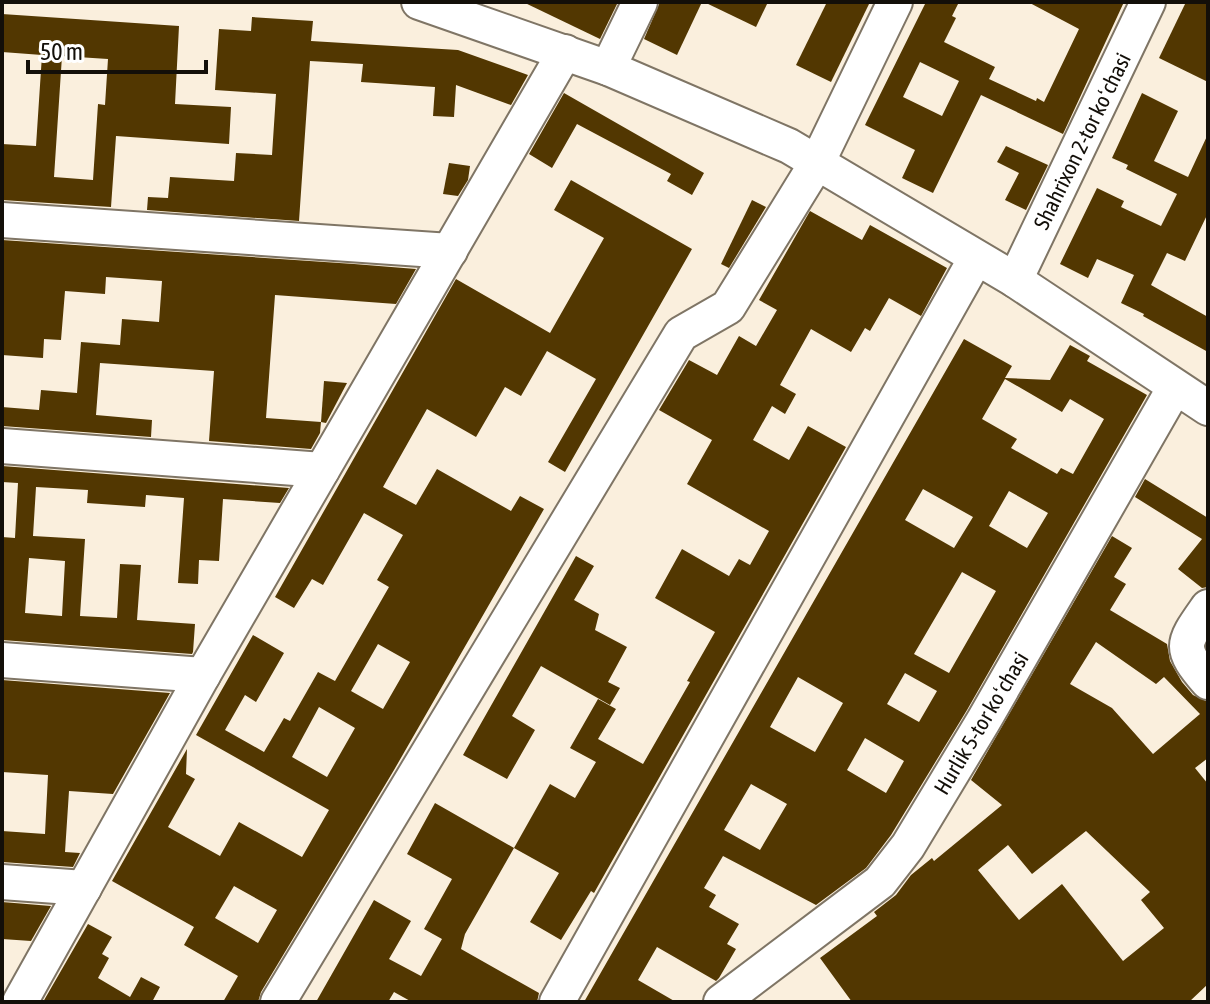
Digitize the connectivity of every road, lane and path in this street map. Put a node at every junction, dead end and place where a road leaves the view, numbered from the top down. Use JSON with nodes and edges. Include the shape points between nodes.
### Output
{"nodes":[{"id":1,"x":419,"y":2,"type":"edge"},
{"id":2,"x":640,"y":2,"type":"edge"},
{"id":3,"x":895,"y":2,"type":"edge"},
{"id":4,"x":1148,"y":2,"type":"edge"},
{"id":5,"x":565,"y":52,"type":"junction"},
{"id":6,"x":608,"y":68,"type":"junction"},
{"id":7,"x":818,"y":161,"type":"junction"},
{"id":8,"x":2,"y":220,"type":"edge"},
{"id":9,"x":450,"y":251,"type":"junction"},
{"id":10,"x":976,"y":258,"type":"junction"},
{"id":11,"x":1015,"y":280,"type":"junction"},
{"id":12,"x":1175,"y":387,"type":"junction"},
{"id":13,"x":1208,"y":408,"type":"edge"},
{"id":14,"x":2,"y":446,"type":"edge"},
{"id":15,"x":322,"y":470,"type":"junction"},
{"id":16,"x":1208,"y":607,"type":"edge"},
{"id":17,"x":2,"y":660,"type":"edge"},
{"id":18,"x":203,"y":675,"type":"junction"},
{"id":19,"x":1208,"y":682,"type":"edge"},
{"id":20,"x":2,"y":882,"type":"edge"},
{"id":21,"x":84,"y":888,"type":"junction"},
{"id":22,"x":20,"y":1002,"type":"edge"},
{"id":23,"x":278,"y":1002,"type":"edge"},
{"id":24,"x":557,"y":1002,"type":"edge"},
{"id":25,"x":721,"y":1002,"type":"edge"}],
"edges":[{"from":1,"to":5,"type":"street"},
{"from":2,"to":6,"type":"street"},
{"from":3,"to":7,"type":"street"},
{"from":4,"to":11,"type":"street","name":"Shahrixon 2-tor koʻchasi"},
{"from":5,"to":6,"type":"street"},
{"from":5,"to":9,"type":"street"},
{"from":6,"to":7,"type":"street"},
{"from":7,"to":10,"type":"street"},
{"from":7,"to":23,"type":"street","via":[[728,307],[681,334]]},
{"from":8,"to":9,"type":"street"},
{"from":9,"to":15,"type":"street"},
{"from":10,"to":11,"type":"street"},
{"from":10,"to":24,"type":"street"},
{"from":11,"to":12,"type":"street"},
{"from":12,"to":13,"type":"street"},
{"from":12,"to":25,"type":"street","name":"Hurlik 5-tor koʻchasi","via":[[908,846],[880,882]]},
{"from":14,"to":15,"type":"street"},
{"from":15,"to":18,"type":"street"},
{"from":16,"to":19,"type":"street","via":[[1186,646],[1188,658]]},
{"from":17,"to":18,"type":"street"},
{"from":18,"to":21,"type":"street"},
{"from":20,"to":21,"type":"street"},
{"from":21,"to":22,"type":"street"}]}
